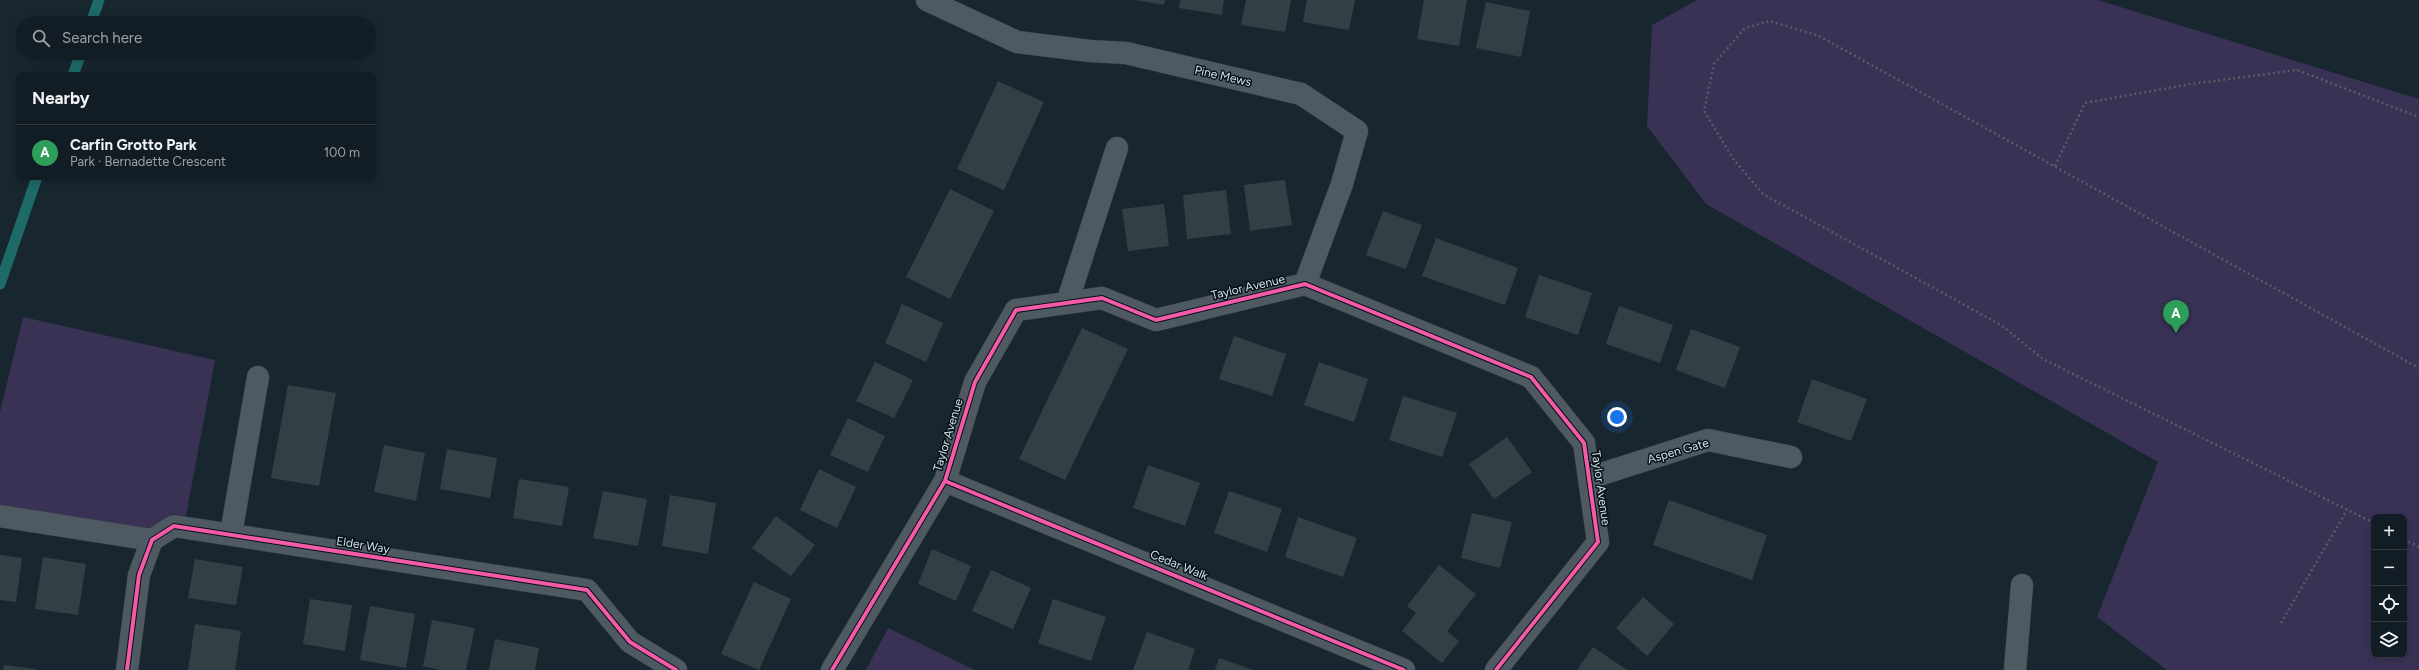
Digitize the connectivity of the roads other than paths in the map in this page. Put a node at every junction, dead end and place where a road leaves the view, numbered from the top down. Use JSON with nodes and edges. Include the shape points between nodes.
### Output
{"nodes":[{"id":1,"x":927,"y":0,"type":"edge"},
{"id":2,"x":1117,"y":148,"type":"dead end"},
{"id":3,"x":1305,"y":284,"type":"junction"},
{"id":4,"x":1067,"y":303,"type":"junction"},
{"id":5,"x":258,"y":377,"type":"dead end"},
{"id":6,"x":1791,"y":457,"type":"dead end"},
{"id":7,"x":1589,"y":478,"type":"junction"},
{"id":8,"x":945,"y":481,"type":"junction"},
{"id":9,"x":0,"y":516,"type":"edge"},
{"id":10,"x":232,"y":534,"type":"junction"},
{"id":11,"x":152,"y":540,"type":"junction"},
{"id":12,"x":2022,"y":585,"type":"dead end"},
{"id":13,"x":127,"y":670,"type":"edge"},
{"id":14,"x":676,"y":670,"type":"edge"},
{"id":15,"x":832,"y":670,"type":"edge"},
{"id":16,"x":1404,"y":670,"type":"edge"},
{"id":17,"x":1496,"y":670,"type":"edge"},
{"id":18,"x":2014,"y":670,"type":"edge"}],
"edges":[{"from":1,"to":3,"type":"street","name":"Pine Mews","via":[[1017,42],[1126,53],[1301,94],[1357,131],[1342,184]]},
{"from":2,"to":4,"type":"street"},
{"from":3,"to":4,"type":"street","name":"Taylor Avenue","via":[[1156,320],[1102,298]]},
{"from":3,"to":7,"type":"street","name":"Taylor Avenue","via":[[1531,377],[1584,443]]},
{"from":4,"to":8,"type":"street","name":"Taylor Avenue","via":[[1016,310],[975,382]]},
{"from":5,"to":10,"type":"street"},
{"from":6,"to":7,"type":"street","name":"Aspen Gate","via":[[1708,440]]},
{"from":7,"to":17,"type":"street","name":"Taylor Avenue","via":[[1598,542]]},
{"from":8,"to":15,"type":"street","name":"Taylor Avenue"},
{"from":8,"to":16,"type":"street","name":"Cedar Walk"},
{"from":9,"to":11,"type":"street"},
{"from":10,"to":11,"type":"street","name":"Elder Way","via":[[174,526]]},
{"from":10,"to":14,"type":"street","name":"Elder Way","via":[[586,590],[630,642]]},
{"from":11,"to":13,"type":"street","via":[[139,575]]},
{"from":12,"to":18,"type":"street"}]}
